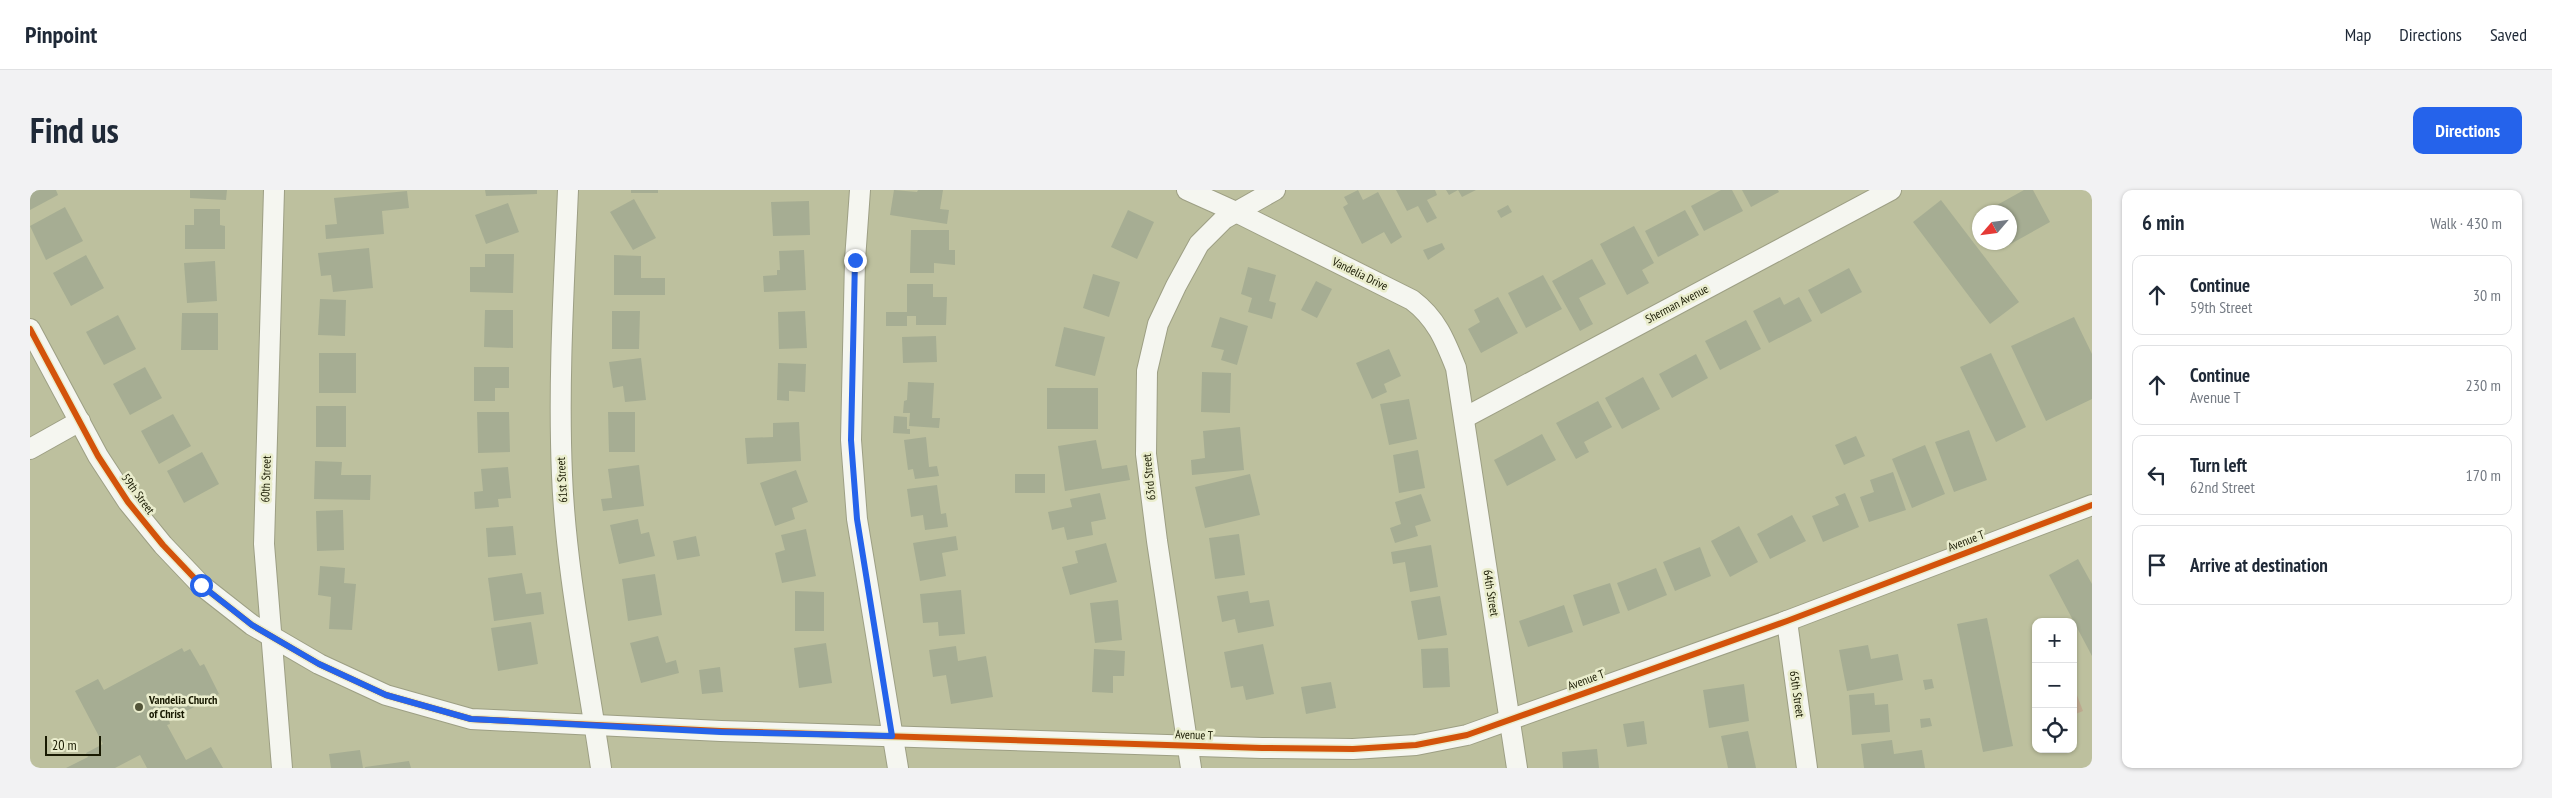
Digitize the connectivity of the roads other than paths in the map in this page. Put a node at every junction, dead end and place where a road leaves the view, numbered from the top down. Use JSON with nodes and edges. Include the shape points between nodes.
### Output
{"nodes":[{"id":1,"x":274,"y":190,"type":"edge"},
{"id":2,"x":568,"y":190,"type":"edge"},
{"id":3,"x":860,"y":190,"type":"edge"},
{"id":4,"x":1187,"y":190,"type":"edge"},
{"id":5,"x":1275,"y":190,"type":"edge"},
{"id":6,"x":1891,"y":190,"type":"edge"},
{"id":7,"x":1236,"y":212,"type":"junction"},
{"id":8,"x":30,"y":329,"type":"edge"},
{"id":9,"x":1464,"y":418,"type":"junction"},
{"id":10,"x":80,"y":421,"type":"junction"},
{"id":11,"x":30,"y":449,"type":"edge"},
{"id":12,"x":2092,"y":506,"type":"edge"},
{"id":13,"x":1787,"y":620,"type":"junction"},
{"id":14,"x":272,"y":637,"type":"junction"},
{"id":15,"x":1510,"y":719,"type":"junction"},
{"id":16,"x":595,"y":725,"type":"junction"},
{"id":17,"x":892,"y":736,"type":"junction"},
{"id":18,"x":1188,"y":746,"type":"junction"},
{"id":19,"x":282,"y":768,"type":"edge"},
{"id":20,"x":601,"y":768,"type":"edge"},
{"id":21,"x":898,"y":768,"type":"edge"},
{"id":22,"x":1192,"y":768,"type":"edge"},
{"id":23,"x":1517,"y":768,"type":"edge"},
{"id":24,"x":1807,"y":768,"type":"edge"}],
"edges":[{"from":1,"to":14,"type":"street","name":"60th Street","via":[[264,544]]},
{"from":2,"to":16,"type":"street","name":"61st Street","via":[[560,414],[562,476],[565,522]]},
{"from":3,"to":17,"type":"street","via":[[851,440],[857,519]]},
{"from":4,"to":7,"type":"street","name":"Vandelia Drive"},
{"from":5,"to":7,"type":"street","name":"63rd Street"},
{"from":6,"to":9,"type":"street","name":"Sherman Avenue"},
{"from":7,"to":9,"type":"street","name":"Vandelia Drive","via":[[1412,300],[1425,310],[1443,334],[1456,368]]},
{"from":7,"to":18,"type":"street","name":"63rd Street","via":[[1224,219],[1199,244],[1158,324],[1147,371],[1146,454]]},
{"from":8,"to":10,"type":"street","name":"59th Street"},
{"from":9,"to":15,"type":"street","name":"64th Street"},
{"from":10,"to":11,"type":"street"},
{"from":10,"to":14,"type":"street","name":"59th Street","via":[[128,502],[163,546],[201,585]]},
{"from":12,"to":13,"type":"street","name":"Avenue T"},
{"from":13,"to":15,"type":"street","name":"Avenue T"},
{"from":13,"to":24,"type":"street","name":"65th Street"},
{"from":14,"to":16,"type":"street","name":"Avenue T","via":[[319,664],[386,695],[471,719]]},
{"from":14,"to":19,"type":"street","name":"60th Street"},
{"from":15,"to":18,"type":"street","name":"Avenue T","via":[[1466,735],[1416,745],[1353,749]]},
{"from":15,"to":23,"type":"street","name":"64th Street"},
{"from":16,"to":17,"type":"street","name":"Avenue T"},
{"from":16,"to":20,"type":"street","name":"61st Street"},
{"from":17,"to":18,"type":"street","name":"Avenue T"},
{"from":17,"to":21,"type":"street"},
{"from":18,"to":22,"type":"street","name":"63rd Street"}]}
